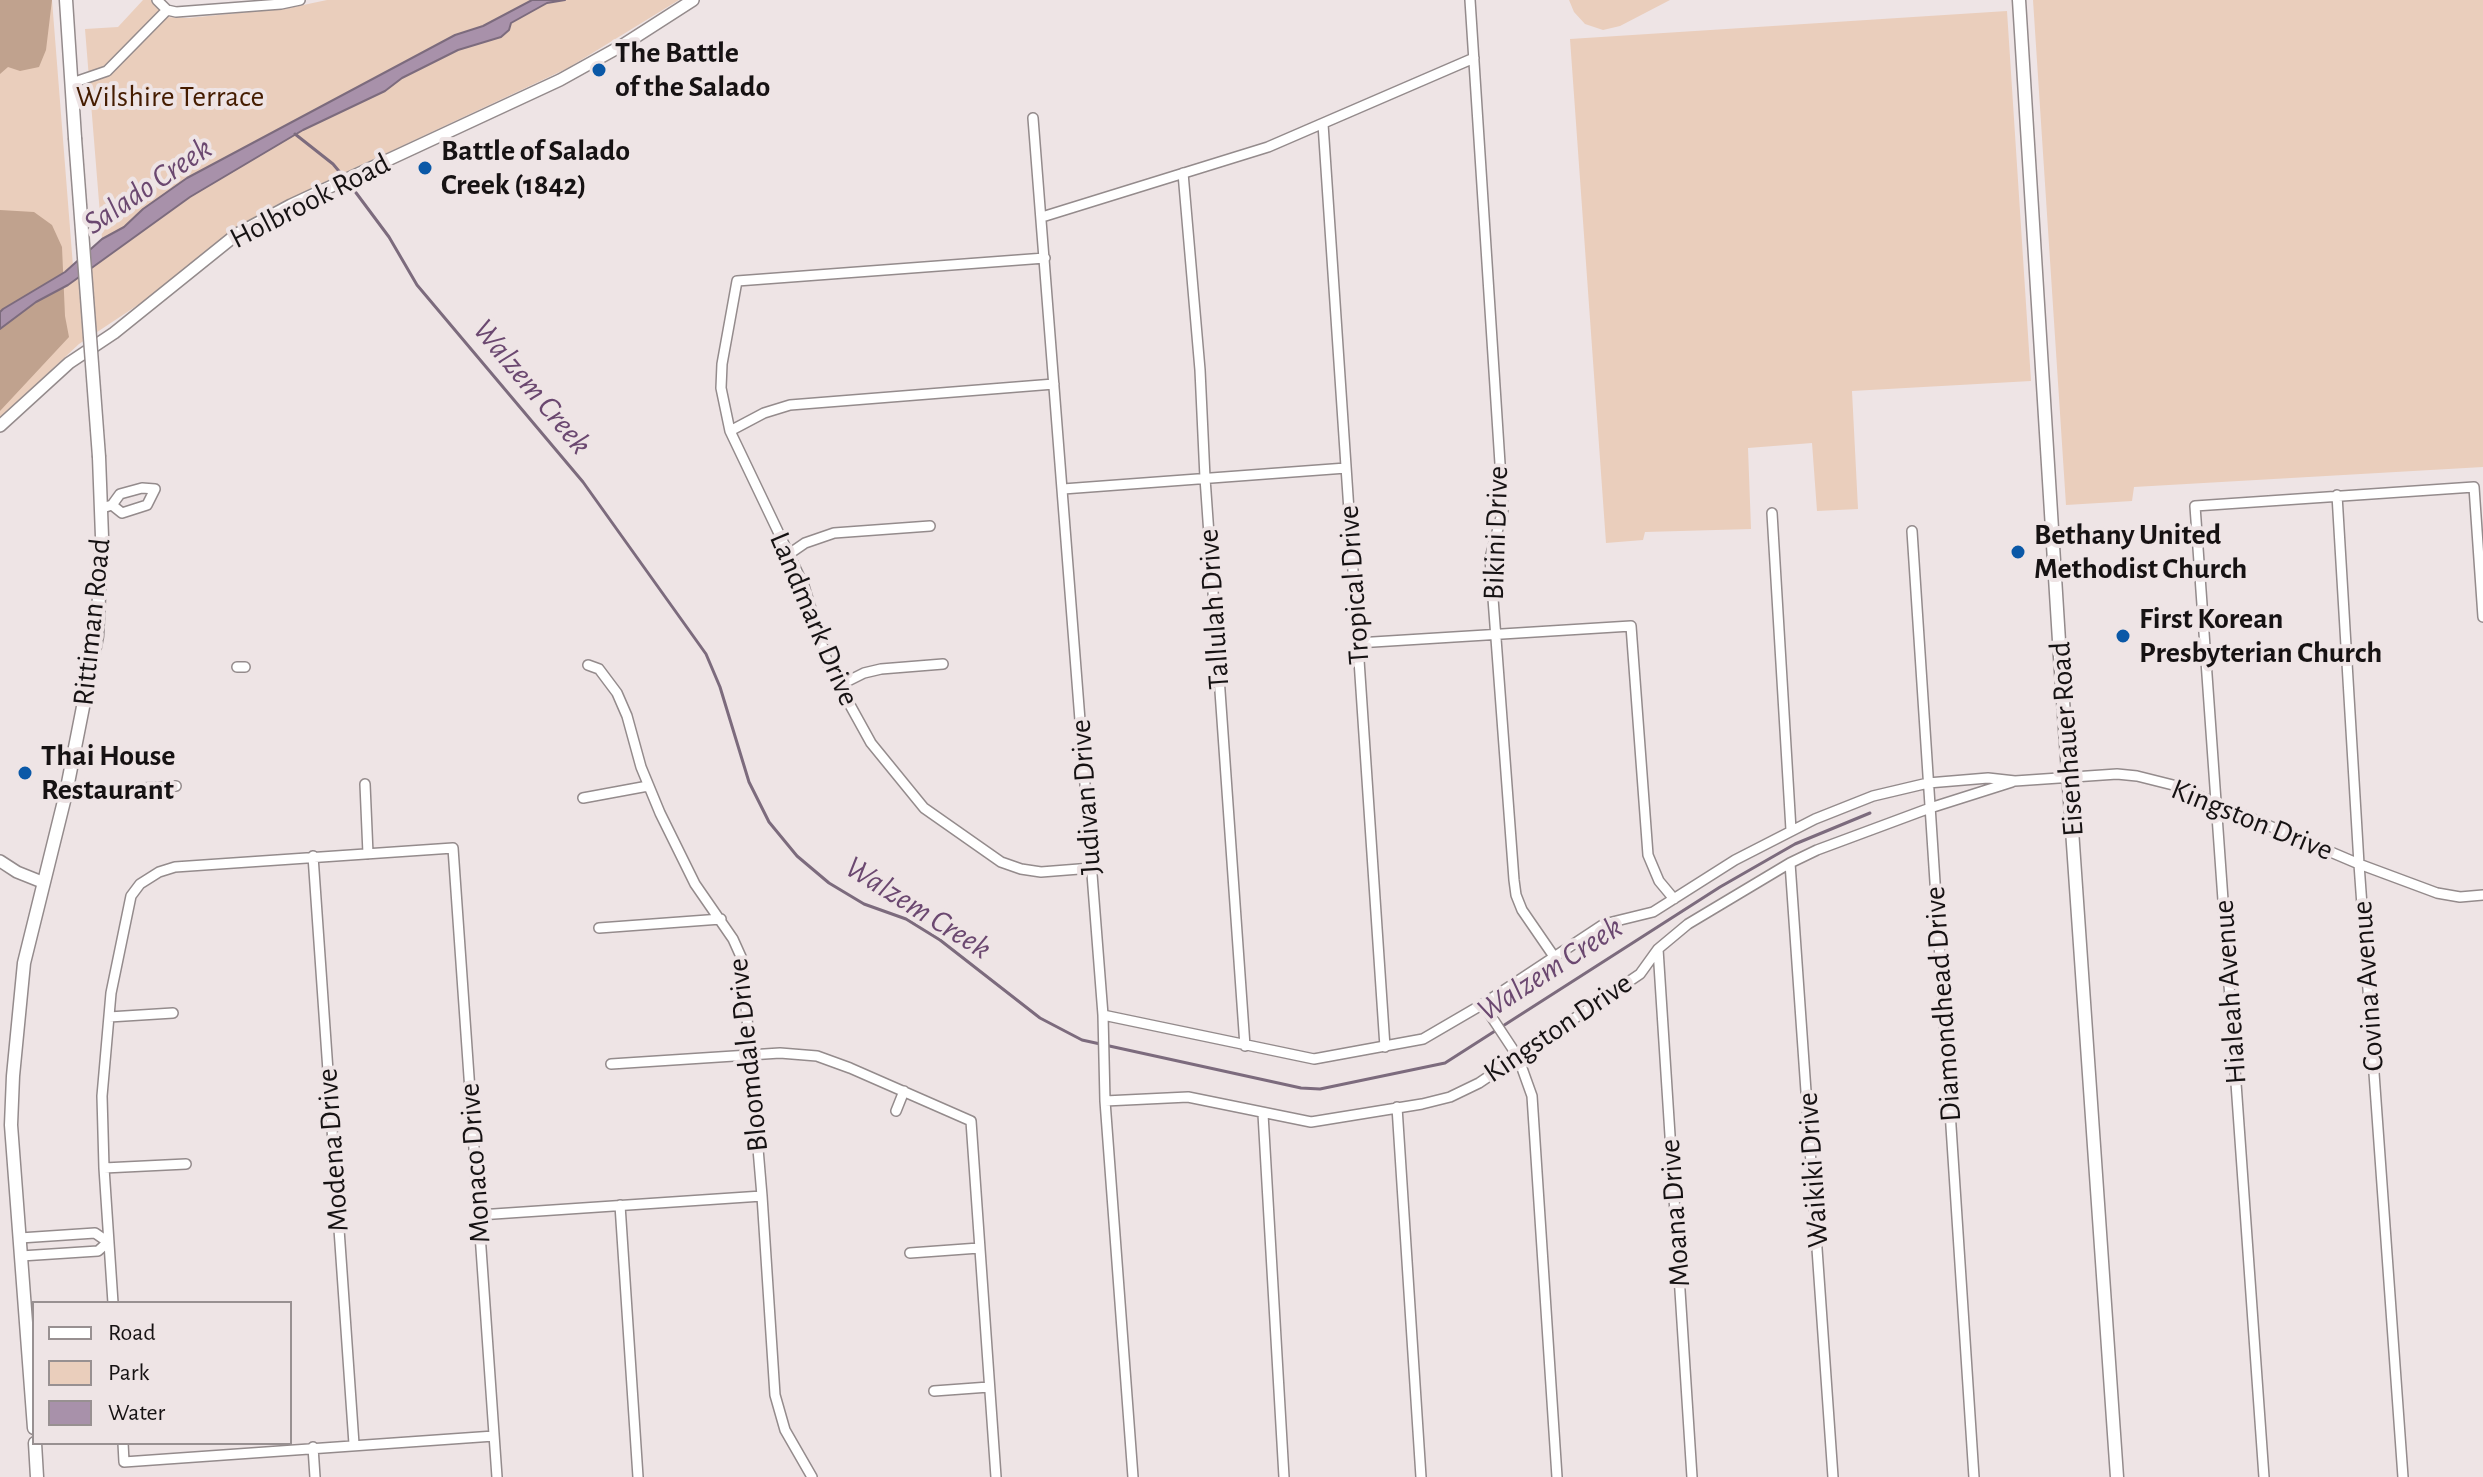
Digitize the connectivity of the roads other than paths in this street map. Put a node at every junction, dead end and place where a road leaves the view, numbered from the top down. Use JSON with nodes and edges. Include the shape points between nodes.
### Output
{"nodes":[{"id":1,"x":66,"y":0,"type":"edge"},
{"id":2,"x":157,"y":0,"type":"edge"},
{"id":3,"x":300,"y":0,"type":"edge"},
{"id":4,"x":693,"y":0,"type":"edge"},
{"id":5,"x":1470,"y":0,"type":"edge"},
{"id":6,"x":2019,"y":0,"type":"edge"},
{"id":7,"x":281,"y":2,"type":"edge"},
{"id":8,"x":167,"y":10,"type":"junction"},
{"id":9,"x":1474,"y":58,"type":"junction"},
{"id":10,"x":72,"y":83,"type":"junction"},
{"id":11,"x":1033,"y":118,"type":"dead end"},
{"id":12,"x":1323,"y":124,"type":"junction"},
{"id":13,"x":1183,"y":173,"type":"junction"},
{"id":14,"x":1042,"y":217,"type":"junction"},
{"id":15,"x":1045,"y":258,"type":"junction"},
{"id":16,"x":1054,"y":384,"type":"junction"},
{"id":17,"x":0,"y":426,"type":"edge"},
{"id":18,"x":730,"y":431,"type":"junction"},
{"id":19,"x":1346,"y":468,"type":"junction"},
{"id":20,"x":1205,"y":478,"type":"junction"},
{"id":21,"x":1063,"y":489,"type":"junction"},
{"id":22,"x":2337,"y":495,"type":"junction"},
{"id":23,"x":1772,"y":513,"type":"dead end"},
{"id":24,"x":930,"y":526,"type":"dead end"},
{"id":25,"x":1912,"y":531,"type":"dead end"},
{"id":26,"x":789,"y":554,"type":"junction"},
{"id":27,"x":2482,"y":596,"type":"edge"},
{"id":28,"x":2483,"y":617,"type":"edge"},
{"id":29,"x":1495,"y":634,"type":"junction"},
{"id":30,"x":1357,"y":643,"type":"junction"},
{"id":31,"x":943,"y":664,"type":"dead end"},
{"id":32,"x":588,"y":665,"type":"dead end"},
{"id":33,"x":838,"y":686,"type":"junction"},
{"id":34,"x":2070,"y":776,"type":"junction"},
{"id":35,"x":2015,"y":781,"type":"junction"},
{"id":36,"x":1928,"y":783,"type":"junction"},
{"id":37,"x":365,"y":784,"type":"dead end"},
{"id":38,"x":176,"y":786,"type":"dead end"},
{"id":39,"x":648,"y":786,"type":"junction"},
{"id":40,"x":66,"y":793,"type":"junction"},
{"id":41,"x":583,"y":798,"type":"dead end"},
{"id":42,"x":2217,"y":803,"type":"junction"},
{"id":43,"x":1930,"y":808,"type":"junction"},
{"id":44,"x":1791,"y":830,"type":"junction"},
{"id":45,"x":368,"y":854,"type":"junction"},
{"id":46,"x":313,"y":856,"type":"junction"},
{"id":47,"x":0,"y":861,"type":"edge"},
{"id":48,"x":1790,"y":863,"type":"junction"},
{"id":49,"x":2359,"y":864,"type":"junction"},
{"id":50,"x":1092,"y":868,"type":"junction"},
{"id":51,"x":42,"y":882,"type":"junction"},
{"id":52,"x":2483,"y":895,"type":"edge"},
{"id":53,"x":1674,"y":899,"type":"junction"},
{"id":54,"x":721,"y":919,"type":"junction"},
{"id":55,"x":599,"y":928,"type":"dead end"},
{"id":56,"x":1658,"y":949,"type":"junction"},
{"id":57,"x":1555,"y":958,"type":"junction"},
{"id":58,"x":1483,"y":1004,"type":"junction"},
{"id":59,"x":173,"y":1013,"type":"dead end"},
{"id":60,"x":1103,"y":1015,"type":"junction"},
{"id":61,"x":109,"y":1017,"type":"junction"},
{"id":62,"x":1245,"y":1046,"type":"junction"},
{"id":63,"x":1385,"y":1047,"type":"junction"},
{"id":64,"x":750,"y":1055,"type":"junction"},
{"id":65,"x":1518,"y":1057,"type":"junction"},
{"id":66,"x":611,"y":1064,"type":"dead end"},
{"id":67,"x":904,"y":1091,"type":"junction"},
{"id":68,"x":1105,"y":1101,"type":"junction"},
{"id":69,"x":1397,"y":1107,"type":"junction"},
{"id":70,"x":896,"y":1111,"type":"dead end"},
{"id":71,"x":1263,"y":1114,"type":"junction"},
{"id":72,"x":6,"y":1125,"type":"edge"},
{"id":73,"x":186,"y":1164,"type":"dead end"},
{"id":74,"x":104,"y":1168,"type":"junction"},
{"id":75,"x":762,"y":1196,"type":"junction"},
{"id":76,"x":620,"y":1205,"type":"junction"},
{"id":77,"x":479,"y":1215,"type":"junction"},
{"id":78,"x":20,"y":1238,"type":"junction"},
{"id":79,"x":108,"y":1242,"type":"junction"},
{"id":80,"x":979,"y":1248,"type":"junction"},
{"id":81,"x":910,"y":1253,"type":"dead end"},
{"id":82,"x":21,"y":1256,"type":"junction"},
{"id":83,"x":113,"y":1301,"type":"edge"},
{"id":84,"x":989,"y":1387,"type":"junction"},
{"id":85,"x":934,"y":1391,"type":"dead end"},
{"id":86,"x":32,"y":1402,"type":"edge"},
{"id":87,"x":494,"y":1436,"type":"junction"},
{"id":88,"x":354,"y":1444,"type":"junction"},
{"id":89,"x":35,"y":1445,"type":"edge"},
{"id":90,"x":123,"y":1445,"type":"edge"},
{"id":91,"x":313,"y":1447,"type":"junction"},
{"id":92,"x":37,"y":1477,"type":"edge"},
{"id":93,"x":315,"y":1477,"type":"edge"},
{"id":94,"x":497,"y":1477,"type":"edge"},
{"id":95,"x":638,"y":1477,"type":"edge"},
{"id":96,"x":812,"y":1477,"type":"edge"},
{"id":97,"x":996,"y":1477,"type":"edge"},
{"id":98,"x":1133,"y":1477,"type":"edge"},
{"id":99,"x":1284,"y":1477,"type":"edge"},
{"id":100,"x":1421,"y":1477,"type":"edge"},
{"id":101,"x":1557,"y":1477,"type":"edge"},
{"id":102,"x":1692,"y":1477,"type":"edge"},
{"id":103,"x":1833,"y":1477,"type":"edge"},
{"id":104,"x":1974,"y":1477,"type":"edge"},
{"id":105,"x":2117,"y":1477,"type":"edge"},
{"id":106,"x":2264,"y":1477,"type":"edge"},
{"id":107,"x":2403,"y":1477,"type":"edge"}],
"edges":[{"from":1,"to":10,"type":"main road","name":"Rittiman Road"},
{"from":2,"to":8,"type":"street"},
{"from":3,"to":7,"type":"street"},
{"from":4,"to":17,"type":"street","name":"Holbrook Road","via":[[560,80],[237,234],[69,363]]},
{"from":5,"to":9,"type":"street","name":"Bikini Drive"},
{"from":6,"to":34,"type":"main road","name":"Eisenhauer Road"},
{"from":7,"to":8,"type":"street"},
{"from":8,"to":10,"type":"street","via":[[107,71]]},
{"from":9,"to":12,"type":"street"},
{"from":9,"to":29,"type":"street","name":"Bikini Drive","via":[[1503,510],[1490,558]]},
{"from":10,"to":40,"type":"main road","name":"Rittiman Road","bridge":true,"via":[[107,506],[97,636]]},
{"from":11,"to":14,"type":"street","name":"Judivan Drive"},
{"from":12,"to":13,"type":"street"},
{"from":12,"to":19,"type":"street","name":"Tropical Drive"},
{"from":13,"to":14,"type":"street"},
{"from":13,"to":20,"type":"street","name":"Tallulah Drive"},
{"from":14,"to":15,"type":"street","name":"Judivan Drive"},
{"from":15,"to":16,"type":"street","name":"Judivan Drive"},
{"from":15,"to":18,"type":"street","name":"Landmark Drive","via":[[737,281],[721,376]]},
{"from":16,"to":18,"type":"street","via":[[790,405]]},
{"from":16,"to":21,"type":"street","name":"Judivan Drive"},
{"from":18,"to":26,"type":"street","name":"Landmark Drive"},
{"from":19,"to":20,"type":"street"},
{"from":19,"to":30,"type":"street","name":"Tropical Drive"},
{"from":20,"to":21,"type":"street"},
{"from":20,"to":62,"type":"street","name":"Tallulah Drive"},
{"from":21,"to":50,"type":"street","name":"Judivan Drive"},
{"from":22,"to":27,"type":"street","via":[[2474,487]]},
{"from":22,"to":42,"type":"street","name":"Hialeah Avenue","via":[[2195,506]]},
{"from":22,"to":49,"type":"street","name":"Covina Avenue"},
{"from":23,"to":44,"type":"street"},
{"from":24,"to":26,"type":"street","via":[[834,533]]},
{"from":25,"to":36,"type":"street","name":"Diamondhead Drive"},
{"from":26,"to":33,"type":"street","name":"Landmark Drive"},
{"from":27,"to":28,"type":"street"},
{"from":29,"to":30,"type":"street"},
{"from":29,"to":53,"type":"street","via":[[1631,626],[1648,855]]},
{"from":29,"to":57,"type":"street","name":"Bikini Drive","via":[[1516,895]]},
{"from":30,"to":63,"type":"street","name":"Tropical Drive"},
{"from":31,"to":33,"type":"street","via":[[881,669]]},
{"from":32,"to":39,"type":"street","name":"Bloomdale Drive","via":[[599,669],[617,693]]},
{"from":33,"to":50,"type":"street","name":"Landmark Drive","via":[[871,743],[931,815],[1011,866],[1041,872]]},
{"from":34,"to":35,"type":"street","name":"Kingston Drive"},
{"from":34,"to":42,"type":"street","name":"Kingston Drive","via":[[2137,776]]},
{"from":34,"to":105,"type":"main road","name":"Eisenhauer Road"},
{"from":35,"to":36,"type":"street","name":"Kingston Drive"},
{"from":35,"to":43,"type":"street","name":"Kingston Drive"},
{"from":36,"to":43,"type":"street","name":"Diamondhead Drive"},
{"from":36,"to":44,"type":"street","name":"Kingston Drive","via":[[1873,796]]},
{"from":37,"to":45,"type":"street"},
{"from":38,"to":40,"type":"street"},
{"from":39,"to":41,"type":"street"},
{"from":39,"to":54,"type":"street","name":"Bloomdale Drive","via":[[695,884]]},
{"from":40,"to":51,"type":"main road","name":"Rittiman Road"},
{"from":42,"to":49,"type":"street","name":"Kingston Drive"},
{"from":42,"to":106,"type":"street","name":"Hialeah Avenue"},
{"from":43,"to":48,"type":"street","name":"Kingston Drive"},
{"from":43,"to":104,"type":"street","name":"Diamondhead Drive"},
{"from":44,"to":53,"type":"street","name":"Kingston Drive"},
{"from":45,"to":46,"type":"street"},
{"from":45,"to":77,"type":"street","name":"Monaco Drive","via":[[453,848]]},
{"from":46,"to":61,"type":"street","via":[[175,867],[140,884],[131,896]]},
{"from":46,"to":88,"type":"street","name":"Modena Drive"},
{"from":47,"to":51,"type":"street"},
{"from":48,"to":56,"type":"street","name":"Kingston Drive","via":[[1688,924]]},
{"from":48,"to":103,"type":"street","name":"Waikiki Drive"},
{"from":49,"to":52,"type":"street","name":"Kingston Drive","via":[[2437,893]]},
{"from":49,"to":107,"type":"street","name":"Covina Avenue"},
{"from":50,"to":60,"type":"street","name":"Judivan Drive"},
{"from":51,"to":72,"type":"main road","name":"Rittiman Road","via":[[24,963]]},
{"from":53,"to":57,"type":"street","name":"Kingston Drive","via":[[1653,912],[1604,924]]},
{"from":54,"to":55,"type":"street"},
{"from":54,"to":64,"type":"street","name":"Bloomdale Drive","via":[[742,959]]},
{"from":56,"to":65,"type":"street","name":"Kingston Drive","via":[[1640,974]]},
{"from":56,"to":102,"type":"street","name":"Moana Drive"},
{"from":57,"to":58,"type":"street","name":"Kingston Drive"},
{"from":58,"to":63,"type":"street","name":"Kingston Drive","via":[[1423,1039]]},
{"from":58,"to":65,"type":"street"},
{"from":59,"to":61,"type":"street"},
{"from":60,"to":62,"type":"street","name":"Kingston Drive"},
{"from":60,"to":68,"type":"street","name":"Judivan Drive"},
{"from":61,"to":74,"type":"street","via":[[102,1096]]},
{"from":62,"to":63,"type":"street","name":"Kingston Drive","via":[[1314,1059]]},
{"from":64,"to":66,"type":"street"},
{"from":64,"to":67,"type":"street","via":[[817,1056]]},
{"from":64,"to":75,"type":"street","name":"Bloomdale Drive"},
{"from":65,"to":69,"type":"street","name":"Kingston Drive","via":[[1450,1097]]},
{"from":65,"to":101,"type":"street","via":[[1532,1096]]},
{"from":67,"to":70,"type":"street"},
{"from":67,"to":80,"type":"street","via":[[971,1121]]},
{"from":68,"to":71,"type":"street","name":"Kingston Drive","via":[[1174,1096]]},
{"from":68,"to":98,"type":"street","name":"Judivan Drive"},
{"from":69,"to":71,"type":"street","name":"Kingston Drive","via":[[1320,1122]]},
{"from":69,"to":100,"type":"street"},
{"from":71,"to":99,"type":"street"},
{"from":72,"to":78,"type":"main road","name":"Rittiman Road"},
{"from":73,"to":74,"type":"street"},
{"from":74,"to":79,"type":"street"},
{"from":75,"to":76,"type":"street"},
{"from":75,"to":96,"type":"street","name":"Bloomdale Drive","via":[[775,1395],[785,1430]]},
{"from":76,"to":77,"type":"street"},
{"from":76,"to":95,"type":"street"},
{"from":77,"to":87,"type":"street","name":"Monaco Drive"},
{"from":78,"to":79,"type":"street","via":[[95,1233]]},
{"from":78,"to":82,"type":"main road","name":"Rittiman Road"},
{"from":79,"to":82,"type":"street","via":[[98,1251]]},
{"from":79,"to":83,"type":"street"},
{"from":80,"to":81,"type":"street"},
{"from":80,"to":84,"type":"street"},
{"from":82,"to":86,"type":"main road","name":"Rittiman Road"},
{"from":84,"to":85,"type":"street"},
{"from":84,"to":97,"type":"street"},
{"from":87,"to":88,"type":"street"},
{"from":87,"to":94,"type":"street","name":"Monaco Drive"},
{"from":88,"to":91,"type":"street"},
{"from":89,"to":92,"type":"main road"},
{"from":90,"to":91,"type":"street","via":[[124,1462]]},
{"from":91,"to":93,"type":"street"}]}
